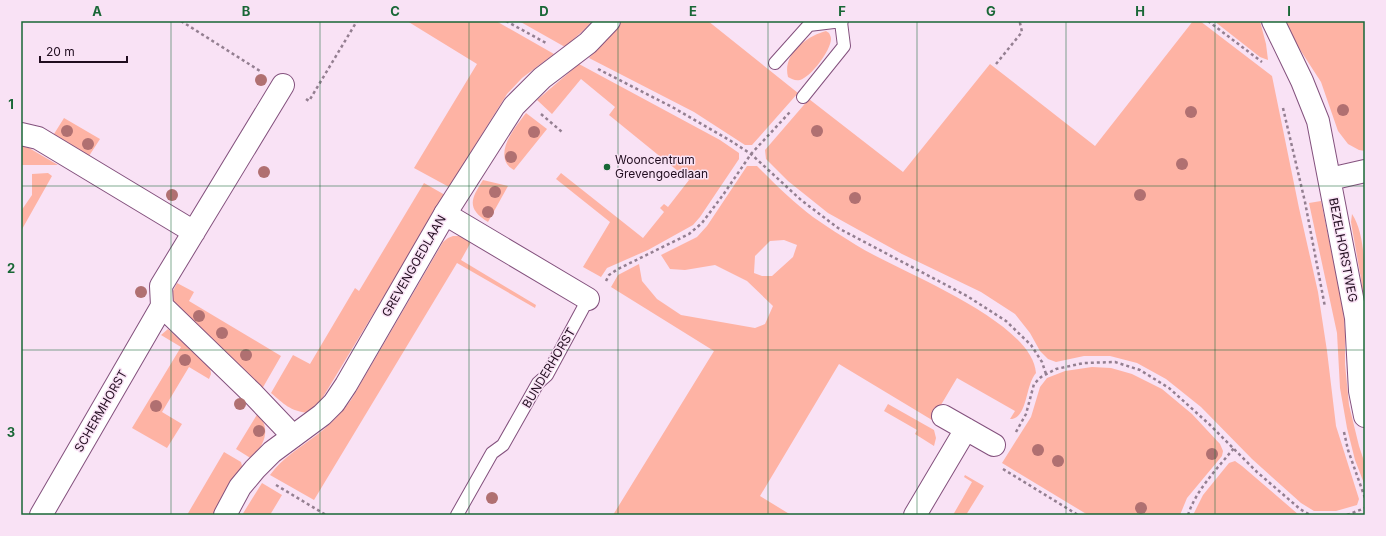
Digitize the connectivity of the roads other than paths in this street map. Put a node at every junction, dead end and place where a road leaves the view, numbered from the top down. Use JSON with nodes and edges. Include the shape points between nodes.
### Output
{"nodes":[{"id":1,"x":609,"y":21,"type":"edge"},
{"id":2,"x":842,"y":21,"type":"edge"},
{"id":3,"x":1274,"y":21,"type":"edge"},
{"id":4,"x":775,"y":63,"type":"dead end"},
{"id":5,"x":283,"y":85,"type":"road end"},
{"id":6,"x":803,"y":96,"type":"road end"},
{"id":7,"x":21,"y":134,"type":"edge"},
{"id":8,"x":1365,"y":171,"type":"edge"},
{"id":9,"x":1330,"y":179,"type":"junction"},
{"id":10,"x":445,"y":214,"type":"junction"},
{"id":11,"x":194,"y":232,"type":"junction"},
{"id":12,"x":588,"y":300,"type":"joint"},
{"id":13,"x":162,"y":306,"type":"junction"},
{"id":14,"x":943,"y":416,"type":"dead end"},
{"id":15,"x":1365,"y":416,"type":"edge"},
{"id":16,"x":966,"y":429,"type":"junction"},
{"id":17,"x":293,"y":436,"type":"junction"},
{"id":18,"x":999,"y":448,"type":"road end"},
{"id":19,"x":41,"y":515,"type":"edge"},
{"id":20,"x":226,"y":515,"type":"edge"},
{"id":21,"x":457,"y":515,"type":"edge"},
{"id":22,"x":915,"y":515,"type":"edge"}],
"edges":[{"from":1,"to":10,"type":"street","name":"GREVENGOEDLAAN","via":[[588,43],[542,78],[514,106]]},
{"from":2,"to":4,"type":"lane","via":[[809,25]]},
{"from":2,"to":6,"type":"lane","via":[[844,46]]},
{"from":3,"to":9,"type":"street","name":"BEZELHORSTWEG","via":[[1318,121]]},
{"from":5,"to":11,"type":"street"},
{"from":7,"to":11,"type":"street","via":[[38,138]]},
{"from":8,"to":9,"type":"street"},
{"from":9,"to":15,"type":"street","name":"BEZELHORSTWEG","via":[[1356,318],[1360,391]]},
{"from":10,"to":12,"type":"street"},
{"from":10,"to":17,"type":"street","name":"GREVENGOEDLAAN","via":[[334,403]]},
{"from":11,"to":13,"type":"street","via":[[161,286]]},
{"from":12,"to":21,"type":"lane","name":"BUNDERHORST","via":[[504,446],[492,453]]},
{"from":13,"to":17,"type":"street","via":[[260,400]]},
{"from":13,"to":19,"type":"street","name":"SCHERMHORST"},
{"from":14,"to":16,"type":"street"},
{"from":16,"to":18,"type":"street"},
{"from":16,"to":22,"type":"street"},
{"from":17,"to":20,"type":"street","name":"GREVENGOEDLAAN","via":[[254,469],[240,487]]}]}
